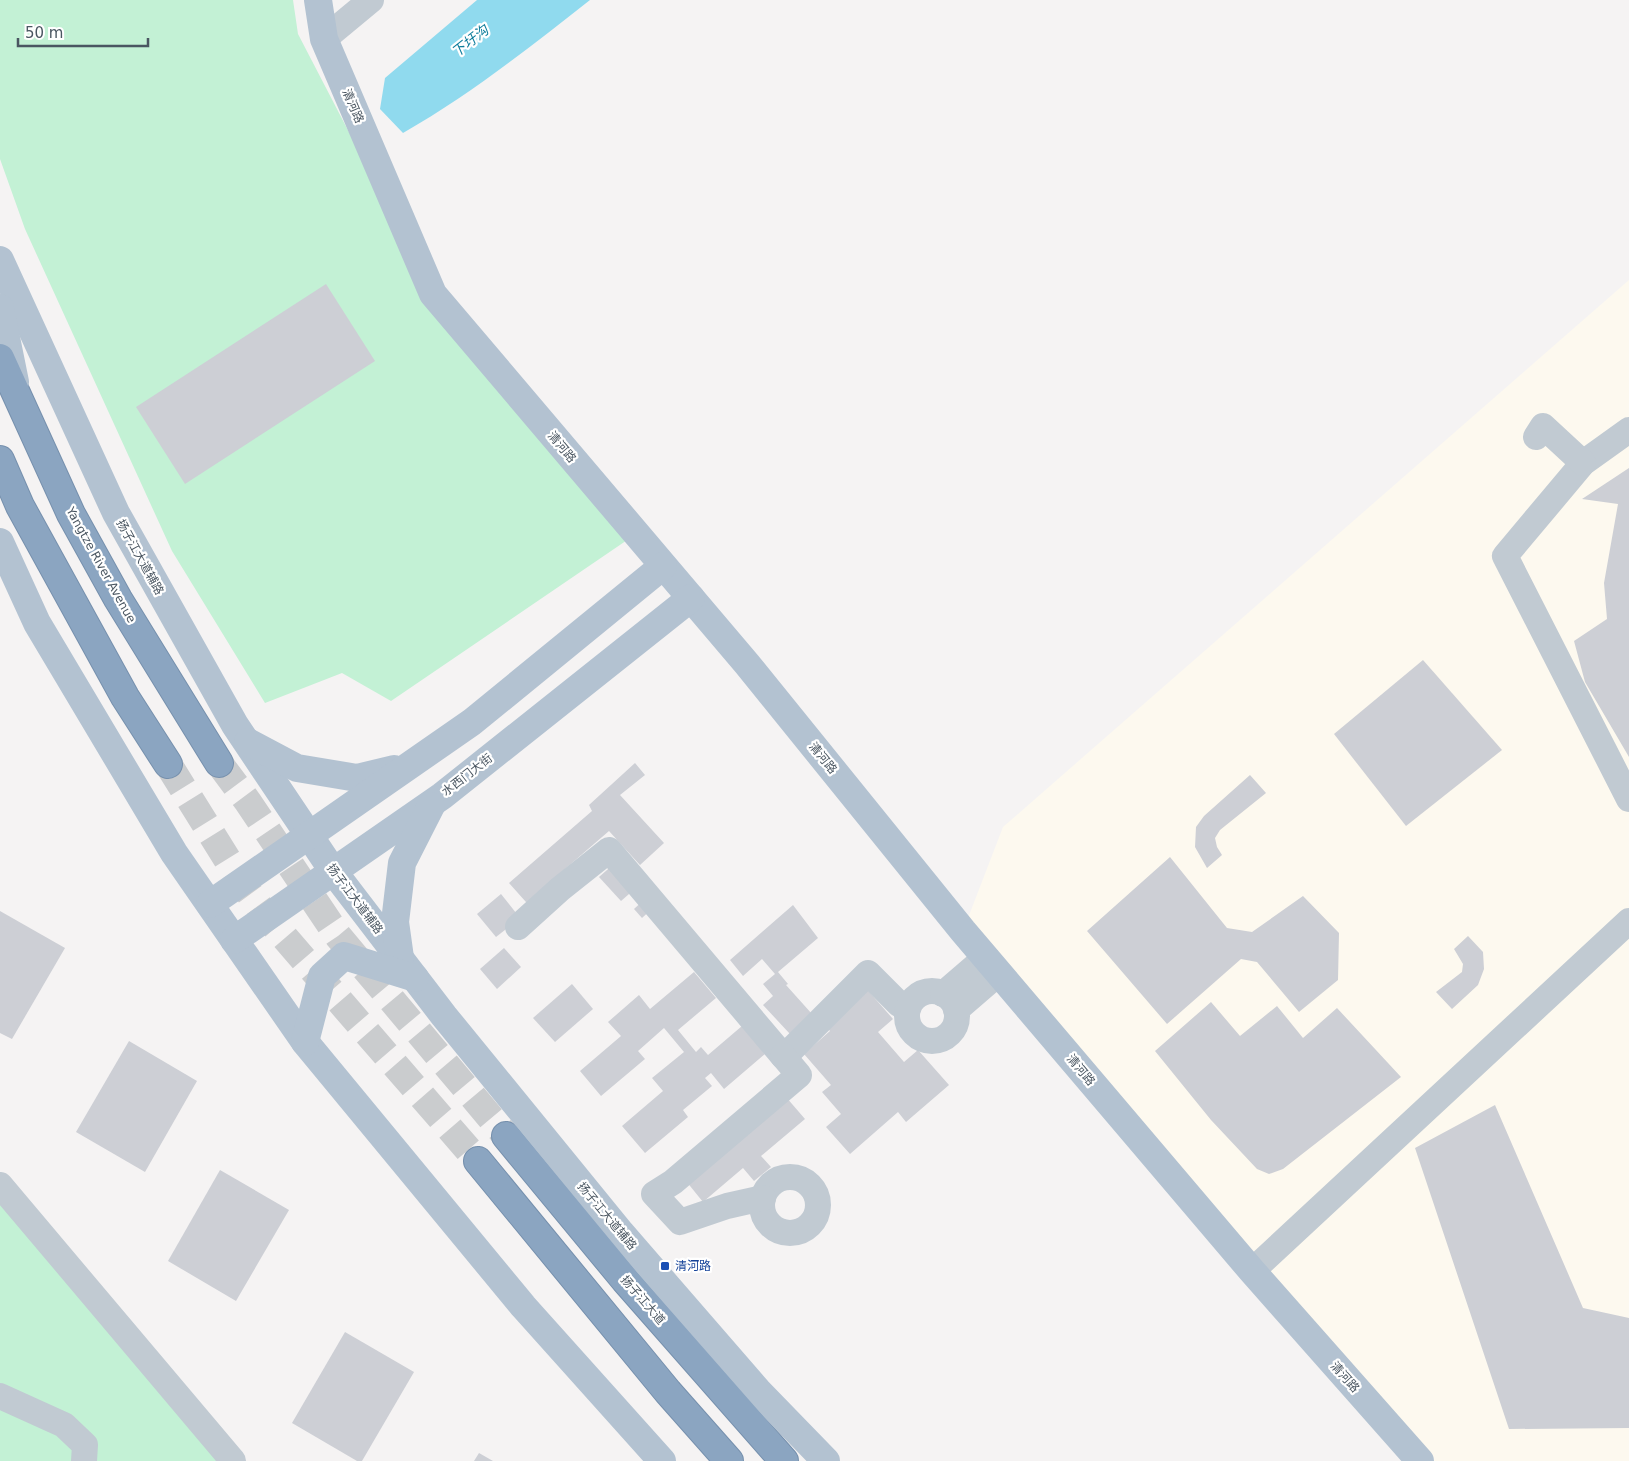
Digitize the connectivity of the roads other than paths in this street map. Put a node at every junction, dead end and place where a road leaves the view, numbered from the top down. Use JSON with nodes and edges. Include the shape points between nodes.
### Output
{"nodes":[{"id":1,"x":318,"y":0,"type":"edge"},
{"id":2,"x":371,"y":0,"type":"edge"},
{"id":3,"x":324,"y":39,"type":"junction"},
{"id":4,"x":0,"y":260,"type":"edge"},
{"id":5,"x":0,"y":308,"type":"edge"},
{"id":6,"x":0,"y":358,"type":"edge"},
{"id":7,"x":20,"y":401,"type":"junction"},
{"id":8,"x":1629,"y":430,"type":"edge"},
{"id":9,"x":1536,"y":437,"type":"dead end"},
{"id":10,"x":0,"y":460,"type":"edge"},
{"id":11,"x":1583,"y":464,"type":"junction"},
{"id":12,"x":0,"y":542,"type":"edge"},
{"id":13,"x":663,"y":566,"type":"junction"},
{"id":14,"x":691,"y":598,"type":"junction"},
{"id":15,"x":246,"y":741,"type":"junction"},
{"id":16,"x":168,"y":764,"type":"tunnel mouth"},
{"id":17,"x":220,"y":764,"type":"tunnel mouth"},
{"id":18,"x":410,"y":765,"type":"junction"},
{"id":19,"x":1629,"y":800,"type":"edge"},
{"id":20,"x":433,"y":802,"type":"junction"},
{"id":21,"x":309,"y":836,"type":"junction"},
{"id":22,"x":333,"y":871,"type":"junction"},
{"id":23,"x":210,"y":904,"type":"junction"},
{"id":24,"x":1629,"y":921,"type":"edge"},
{"id":25,"x":518,"y":927,"type":"dead end"},
{"id":26,"x":234,"y":940,"type":"junction"},
{"id":27,"x":993,"y":965,"type":"junction"},
{"id":28,"x":407,"y":969,"type":"junction"},
{"id":29,"x":950,"y":1002,"type":"junction"},
{"id":30,"x":908,"y":1008,"type":"junction"},
{"id":31,"x":305,"y":1042,"type":"junction"},
{"id":32,"x":783,"y":1056,"type":"junction"},
{"id":33,"x":506,"y":1136,"type":"tunnel mouth"},
{"id":34,"x":478,"y":1161,"type":"tunnel mouth"},
{"id":35,"x":0,"y":1186,"type":"edge"},
{"id":36,"x":763,"y":1198,"type":"dead end"},
{"id":37,"x":1252,"y":1271,"type":"junction"},
{"id":38,"x":0,"y":1396,"type":"edge"},
{"id":39,"x":84,"y":1461,"type":"edge"},
{"id":40,"x":233,"y":1461,"type":"edge"},
{"id":41,"x":662,"y":1461,"type":"edge"},
{"id":42,"x":729,"y":1461,"type":"edge"},
{"id":43,"x":784,"y":1461,"type":"edge"},
{"id":44,"x":826,"y":1461,"type":"edge"},
{"id":45,"x":1420,"y":1461,"type":"edge"}],
"edges":[{"from":1,"to":3,"type":"main road","name":"清河路"},
{"from":2,"to":3,"type":"street"},
{"from":3,"to":13,"type":"main road","name":"清河路","via":[[433,294]]},
{"from":4,"to":15,"type":"main road","name":"扬子江大道辅路","via":[[116,513]]},
{"from":5,"to":7,"type":"main road"},
{"from":6,"to":7,"type":"highway","name":"Yangtze River Avenue"},
{"from":7,"to":17,"type":"highway","name":"Yangtze River Avenue","via":[[76,523],[118,599]]},
{"from":8,"to":11,"type":"street"},
{"from":9,"to":11,"type":"street","via":[[1543,426]]},
{"from":10,"to":16,"type":"highway","via":[[20,506],[125,697]]},
{"from":11,"to":19,"type":"street","via":[[1505,556]]},
{"from":12,"to":23,"type":"main road","via":[[37,623],[174,852]]},
{"from":13,"to":14,"type":"main road","name":"清河路"},
{"from":13,"to":18,"type":"main road","via":[[472,722]]},
{"from":14,"to":20,"type":"main road","name":"水西门大街"},
{"from":14,"to":27,"type":"main road","name":"清河路"},
{"from":15,"to":18,"type":"main road","via":[[297,768],[357,778]]},
{"from":15,"to":21,"type":"main road","name":"扬子江大道辅路"},
{"from":18,"to":21,"type":"main road"},
{"from":20,"to":22,"type":"main road","name":"水西门大街"},
{"from":20,"to":28,"type":"main road","via":[[402,863],[395,922]]},
{"from":21,"to":22,"type":"main road","name":"扬子江大道辅路"},
{"from":21,"to":23,"type":"main road"},
{"from":22,"to":26,"type":"main road","name":"水西门大街"},
{"from":22,"to":28,"type":"main road","name":"扬子江大道辅路"},
{"from":23,"to":26,"type":"main road"},
{"from":24,"to":37,"type":"street"},
{"from":25,"to":32,"type":"street","via":[[609,850]]},
{"from":26,"to":31,"type":"main road"},
{"from":27,"to":29,"type":"street"},
{"from":27,"to":37,"type":"main road","name":"清河路"},
{"from":28,"to":31,"type":"main road","via":[[344,956],[322,976]]},
{"from":28,"to":44,"type":"main road","name":"扬子江大道辅路","via":[[621,1233],[758,1391]]},
{"from":29,"to":30,"type":"street","via":[[935,991],[926,992],[912,1001]]},
{"from":29,"to":30,"type":"street","via":[[957,1018],[955,1026],[944,1039],[935,1042],[919,1038],[912,1032],[906,1017]]},
{"from":30,"to":32,"type":"street","via":[[899,1004],[868,973]]},
{"from":31,"to":41,"type":"main road","via":[[523,1306]]},
{"from":32,"to":36,"type":"street","via":[[799,1075],[673,1182],[654,1194],[680,1222]]},
{"from":33,"to":43,"type":"highway","name":"扬子江大道","via":[[625,1280]]},
{"from":34,"to":42,"type":"highway","via":[[661,1384]]},
{"from":35,"to":40,"type":"street"},
{"from":37,"to":45,"type":"main road","name":"清河路"},
{"from":38,"to":39,"type":"street","via":[[64,1425],[85,1445]]}]}
